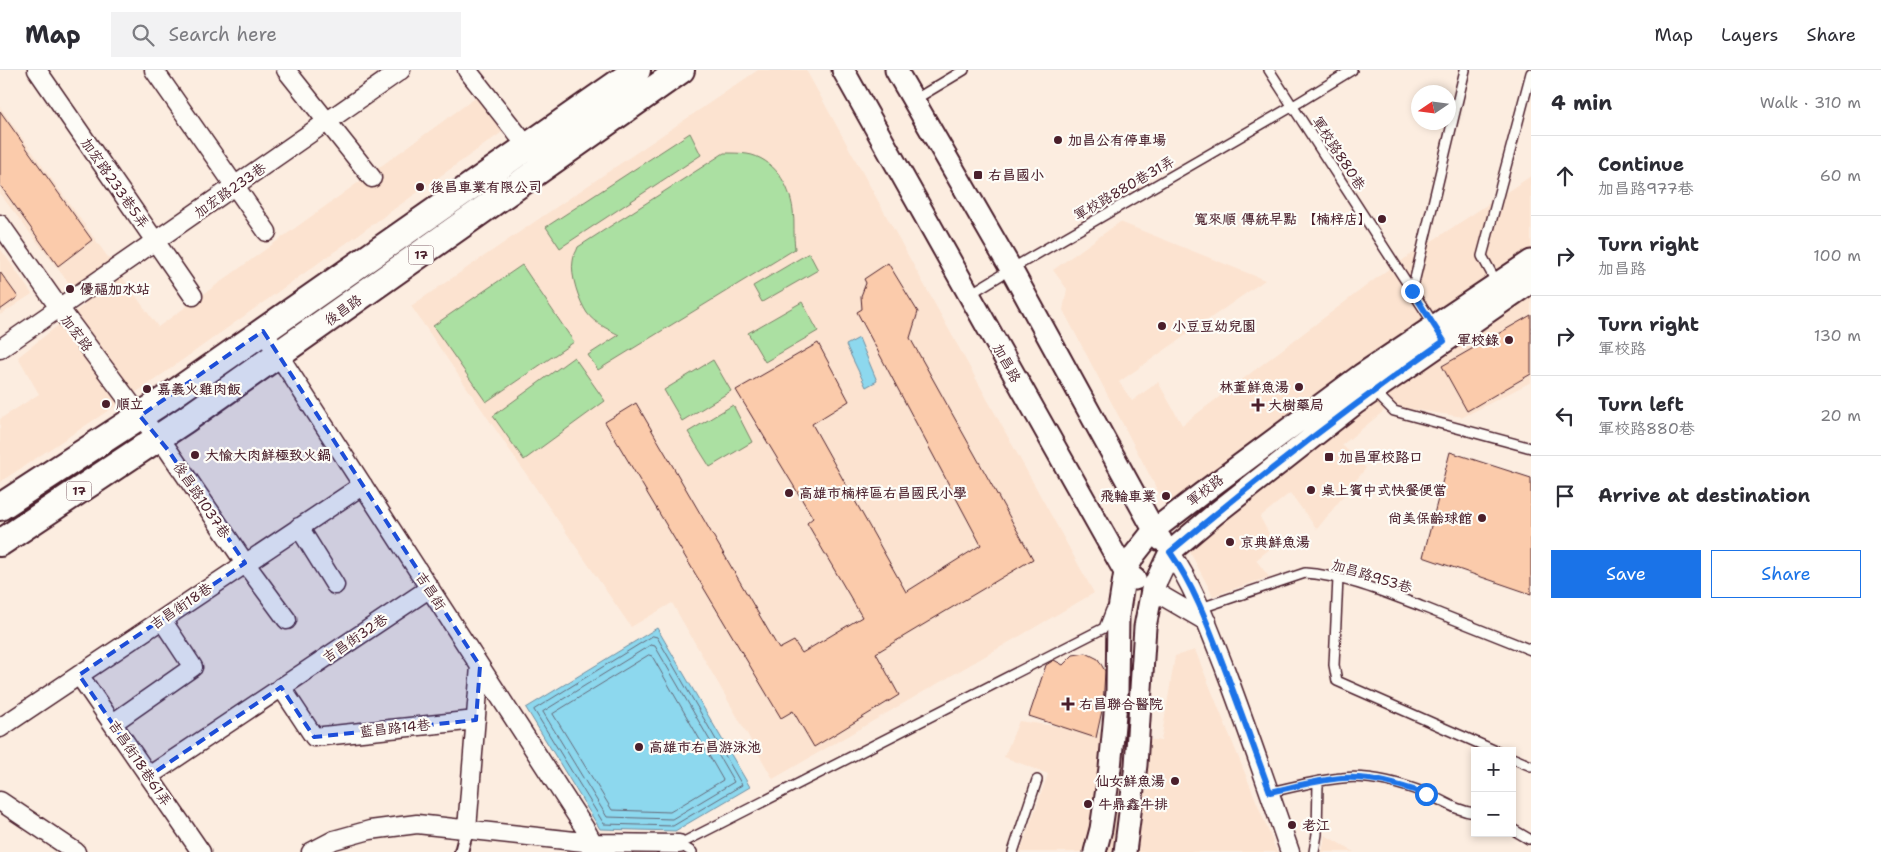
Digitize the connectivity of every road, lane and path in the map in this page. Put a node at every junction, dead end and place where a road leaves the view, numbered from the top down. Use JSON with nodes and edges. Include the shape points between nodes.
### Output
{"nodes":[{"id":1,"x":37,"y":70,"type":"edge"},
{"id":2,"x":154,"y":70,"type":"edge"},
{"id":3,"x":286,"y":70,"type":"edge"},
{"id":4,"x":400,"y":70,"type":"edge"},
{"id":5,"x":467,"y":70,"type":"edge"},
{"id":6,"x":637,"y":70,"type":"edge"},
{"id":7,"x":681,"y":70,"type":"edge"},
{"id":8,"x":843,"y":70,"type":"edge"},
{"id":9,"x":896,"y":70,"type":"edge"},
{"id":10,"x":964,"y":70,"type":"edge"},
{"id":11,"x":1269,"y":70,"type":"edge"},
{"id":12,"x":1352,"y":70,"type":"edge"},
{"id":13,"x":1465,"y":70,"type":"edge"},
{"id":14,"x":1531,"y":73,"type":"edge"},
{"id":15,"x":914,"y":100,"type":"junction"},
{"id":16,"x":1527,"y":102,"type":"edge"},
{"id":17,"x":1293,"y":106,"type":"junction"},
{"id":18,"x":327,"y":122,"type":"junction"},
{"id":19,"x":527,"y":146,"type":"junction"},
{"id":20,"x":544,"y":168,"type":"junction"},
{"id":21,"x":372,"y":178,"type":"dead end"},
{"id":22,"x":235,"y":186,"type":"junction"},
{"id":23,"x":0,"y":224,"type":"edge"},
{"id":24,"x":267,"y":232,"type":"dead end"},
{"id":25,"x":156,"y":242,"type":"junction"},
{"id":26,"x":1531,"y":261,"type":"edge"},
{"id":27,"x":1010,"y":269,"type":"junction"},
{"id":28,"x":1531,"y":282,"type":"edge"},
{"id":29,"x":1412,"y":291,"type":"junction"},
{"id":30,"x":1502,"y":291,"type":"junction"},
{"id":31,"x":969,"y":295,"type":"junction"},
{"id":32,"x":193,"y":296,"type":"dead end"},
{"id":33,"x":60,"y":309,"type":"junction"},
{"id":34,"x":263,"y":331,"type":"junction"},
{"id":35,"x":1439,"y":333,"type":"junction"},
{"id":36,"x":0,"y":349,"type":"edge"},
{"id":37,"x":278,"y":355,"type":"junction"},
{"id":38,"x":1367,"y":383,"type":"junction"},
{"id":39,"x":140,"y":416,"type":"junction"},
{"id":40,"x":158,"y":438,"type":"junction"},
{"id":41,"x":1531,"y":448,"type":"edge"},
{"id":42,"x":362,"y":485,"type":"junction"},
{"id":43,"x":0,"y":507,"type":"edge"},
{"id":44,"x":299,"y":527,"type":"junction"},
{"id":45,"x":1154,"y":530,"type":"junction"},
{"id":46,"x":0,"y":543,"type":"edge"},
{"id":47,"x":1170,"y":552,"type":"junction"},
{"id":48,"x":245,"y":563,"type":"junction"},
{"id":49,"x":1125,"y":572,"type":"junction"},
{"id":50,"x":1338,"y":578,"type":"junction"},
{"id":51,"x":335,"y":585,"type":"dead end"},
{"id":52,"x":430,"y":588,"type":"junction"},
{"id":53,"x":1152,"y":590,"type":"junction"},
{"id":54,"x":1204,"y":615,"type":"junction"},
{"id":55,"x":162,"y":620,"type":"junction"},
{"id":56,"x":287,"y":620,"type":"dead end"},
{"id":57,"x":1531,"y":650,"type":"edge"},
{"id":58,"x":480,"y":666,"type":"junction"},
{"id":59,"x":79,"y":675,"type":"junction"},
{"id":60,"x":281,"y":687,"type":"junction"},
{"id":61,"x":476,"y":720,"type":"junction"},
{"id":62,"x":113,"y":724,"type":"junction"},
{"id":63,"x":0,"y":728,"type":"edge"},
{"id":64,"x":1487,"y":747,"type":"edge"},
{"id":65,"x":1516,"y":760,"type":"edge"},
{"id":66,"x":1531,"y":766,"type":"edge"},
{"id":67,"x":149,"y":776,"type":"junction"},
{"id":68,"x":1037,"y":780,"type":"dead end"},
{"id":69,"x":1318,"y":782,"type":"junction"},
{"id":70,"x":1270,"y":792,"type":"junction"},
{"id":71,"x":0,"y":802,"type":"edge"},
{"id":72,"x":1471,"y":812,"type":"edge"},
{"id":73,"x":466,"y":830,"type":"junction"},
{"id":74,"x":1516,"y":831,"type":"edge"},
{"id":75,"x":1529,"y":839,"type":"dead end"},
{"id":76,"x":562,"y":846,"type":"edge"},
{"id":77,"x":595,"y":847,"type":"edge"},
{"id":78,"x":678,"y":849,"type":"edge"},
{"id":79,"x":70,"y":851,"type":"edge"},
{"id":80,"x":201,"y":852,"type":"edge"},
{"id":81,"x":311,"y":852,"type":"edge"},
{"id":82,"x":462,"y":852,"type":"edge"},
{"id":83,"x":1013,"y":852,"type":"edge"},
{"id":84,"x":1095,"y":852,"type":"edge"},
{"id":85,"x":1125,"y":852,"type":"edge"},
{"id":86,"x":1290,"y":852,"type":"edge"},
{"id":87,"x":1314,"y":852,"type":"edge"}],
"edges":[{"from":1,"to":25,"type":"street","name":"加宏路233巷5弄"},
{"from":2,"to":22,"type":"street"},
{"from":3,"to":18,"type":"street"},
{"from":4,"to":18,"type":"street","name":"加宏路233巷"},
{"from":5,"to":19,"type":"street"},
{"from":6,"to":19,"type":"main road","name":"後昌路","number":"17"},
{"from":7,"to":20,"type":"main road","name":"後昌路","number":"17"},
{"from":8,"to":31,"type":"street","name":"加昌路"},
{"from":9,"to":15,"type":"street"},
{"from":10,"to":15,"type":"lane"},
{"from":11,"to":17,"type":"lane","name":"軍校路880巷"},
{"from":12,"to":17,"type":"lane","name":"軍校路880巷31弄"},
{"from":13,"to":29,"type":"lane"},
{"from":14,"to":16,"type":"lane"},
{"from":15,"to":27,"type":"street"},
{"from":16,"to":30,"type":"lane","via":[[1482,256]]},
{"from":17,"to":27,"type":"lane","name":"軍校路880巷31弄"},
{"from":17,"to":29,"type":"lane","name":"軍校路880巷"},
{"from":18,"to":21,"type":"street"},
{"from":18,"to":22,"type":"street","name":"加宏路233巷"},
{"from":19,"to":20,"type":"street"},
{"from":19,"to":34,"type":"main road","name":"後昌路","number":"17"},
{"from":20,"to":37,"type":"main road","name":"後昌路","number":"17"},
{"from":22,"to":24,"type":"street"},
{"from":22,"to":25,"type":"street","name":"加宏路233巷"},
{"from":23,"to":33,"type":"street","name":"加宏路"},
{"from":25,"to":32,"type":"street","name":"加宏路233巷5弄"},
{"from":25,"to":33,"type":"street","name":"加宏路233巷"},
{"from":26,"to":30,"type":"street","name":"軍校路"},
{"from":27,"to":31,"type":"lane","name":"軍校路880巷31弄"},
{"from":27,"to":45,"type":"street"},
{"from":28,"to":30,"type":"street","name":"軍校路"},
{"from":29,"to":35,"type":"lane","name":"軍校路880巷"},
{"from":30,"to":35,"type":"street","name":"軍校路"},
{"from":31,"to":49,"type":"street","name":"加昌路"},
{"from":33,"to":36,"type":"street","name":"加宏路233巷"},
{"from":33,"to":39,"type":"street","name":"加宏路"},
{"from":34,"to":37,"type":"street","name":"吉昌街"},
{"from":34,"to":39,"type":"main road","name":"後昌路","number":"17"},
{"from":35,"to":38,"type":"street","name":"軍校路"},
{"from":37,"to":40,"type":"main road","name":"後昌路","number":"17"},
{"from":37,"to":42,"type":"street","name":"吉昌街"},
{"from":38,"to":41,"type":"lane","via":[[1394,411]]},
{"from":38,"to":45,"type":"street","name":"軍校路"},
{"from":38,"to":47,"type":"street","name":"軍校路"},
{"from":39,"to":40,"type":"street","name":"加宏路"},
{"from":39,"to":43,"type":"main road","name":"後昌路","number":"17"},
{"from":40,"to":46,"type":"main road","name":"後昌路","number":"17"},
{"from":40,"to":48,"type":"street","name":"後昌路1037巷"},
{"from":42,"to":44,"type":"street","name":"吉昌街18巷"},
{"from":42,"to":52,"type":"street","name":"吉昌街"},
{"from":44,"to":48,"type":"street","name":"吉昌街18巷"},
{"from":44,"to":51,"type":"street"},
{"from":45,"to":47,"type":"street"},
{"from":45,"to":49,"type":"street","name":"軍校路"},
{"from":47,"to":53,"type":"street","name":"軍校路"},
{"from":47,"to":54,"type":"street"},
{"from":48,"to":55,"type":"street","name":"吉昌街18巷"},
{"from":48,"to":56,"type":"street","name":"後昌路1037巷"},
{"from":49,"to":53,"type":"street","name":"加昌路"},
{"from":49,"to":78,"type":"lane","via":[[1104,628]]},
{"from":49,"to":84,"type":"street","name":"軍校路","via":[[1118,616],[1110,768]]},
{"from":50,"to":54,"type":"lane","name":"加昌路953巷","via":[[1305,573]]},
{"from":50,"to":57,"type":"lane","name":"加昌路953巷","via":[[1398,597]]},
{"from":50,"to":64,"type":"lane","via":[[1334,665],[1337,681]]},
{"from":52,"to":58,"type":"street","name":"吉昌街"},
{"from":52,"to":60,"type":"street","name":"吉昌街32巷"},
{"from":53,"to":54,"type":"street","name":"加昌路"},
{"from":53,"to":85,"type":"street","name":"軍校路","via":[[1144,627],[1136,765]]},
{"from":54,"to":70,"type":"street"},
{"from":55,"to":59,"type":"street","name":"吉昌街18巷"},
{"from":55,"to":62,"type":"street","via":[[193,667]]},
{"from":58,"to":61,"type":"street"},
{"from":58,"to":77,"type":"street","name":"吉昌街"},
{"from":59,"to":62,"type":"street","name":"吉昌街18巷61弄"},
{"from":59,"to":63,"type":"street","name":"吉昌街18巷"},
{"from":60,"to":61,"type":"street","name":"藍昌路14巷","via":[[314,737]]},
{"from":60,"to":67,"type":"street","name":"吉昌街32巷"},
{"from":61,"to":73,"type":"street"},
{"from":62,"to":67,"type":"street","name":"吉昌街18巷61弄"},
{"from":65,"to":66,"type":"lane"},
{"from":67,"to":80,"type":"street","name":"吉昌街18巷61弄"},
{"from":68,"to":83,"type":"lane"},
{"from":69,"to":70,"type":"lane"},
{"from":69,"to":72,"type":"lane","via":[[1353,778],[1389,782]]},
{"from":69,"to":87,"type":"lane"},
{"from":70,"to":86,"type":"street"},
{"from":71,"to":79,"type":"street"},
{"from":73,"to":76,"type":"street"},
{"from":73,"to":81,"type":"street","via":[[417,824],[370,830],[334,840]]},
{"from":73,"to":82,"type":"street"},
{"from":74,"to":75,"type":"lane"},
{"from":76,"to":77,"type":"street"},
{"from":77,"to":78,"type":"street"}]}
